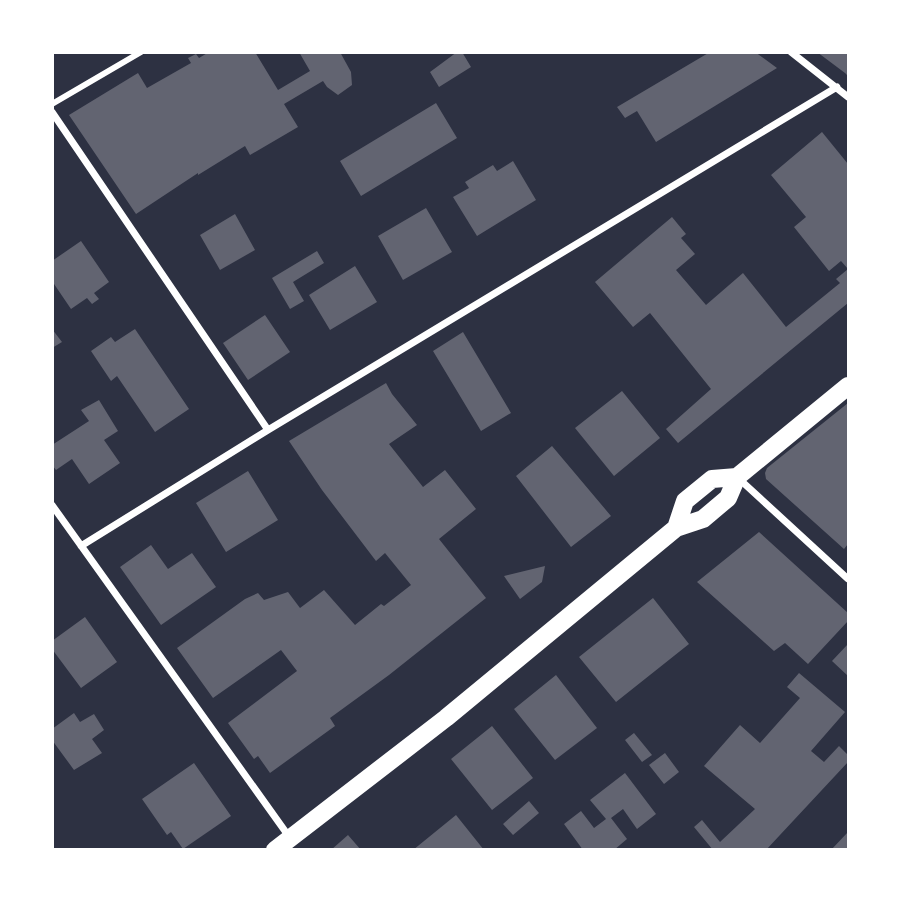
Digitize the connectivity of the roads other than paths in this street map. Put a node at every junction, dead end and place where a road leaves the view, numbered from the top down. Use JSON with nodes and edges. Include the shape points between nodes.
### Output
{"nodes":[{"id":1,"x":141,"y":52,"type":"edge"},
{"id":2,"x":791,"y":52,"type":"edge"},
{"id":3,"x":837,"y":87,"type":"junction"},
{"id":4,"x":849,"y":97,"type":"edge"},
{"id":5,"x":52,"y":104,"type":"edge"},
{"id":6,"x":52,"y":112,"type":"edge"},
{"id":7,"x":849,"y":386,"type":"edge"},
{"id":8,"x":268,"y":430,"type":"junction"},
{"id":9,"x":737,"y":477,"type":"junction"},
{"id":10,"x":52,"y":505,"type":"edge"},
{"id":11,"x":676,"y":528,"type":"junction"},
{"id":12,"x":82,"y":545,"type":"junction"},
{"id":13,"x":849,"y":579,"type":"edge"},
{"id":14,"x":290,"y":838,"type":"junction"},
{"id":15,"x":275,"y":849,"type":"edge"}],
"edges":[{"from":1,"to":5,"type":"street"},
{"from":2,"to":3,"type":"street"},
{"from":3,"to":4,"type":"street"},
{"from":3,"to":8,"type":"street"},
{"from":6,"to":8,"type":"street"},
{"from":7,"to":9,"type":"main road"},
{"from":8,"to":12,"type":"street"},
{"from":9,"to":11,"type":"main road","via":[[728,498],[702,519]]},
{"from":9,"to":11,"type":"main road","via":[[712,479],[692,495],[685,501]]},
{"from":9,"to":13,"type":"street"},
{"from":10,"to":12,"type":"street"},
{"from":11,"to":14,"type":"main road","via":[[446,718]]},
{"from":12,"to":14,"type":"street"},
{"from":14,"to":15,"type":"main road"}]}
